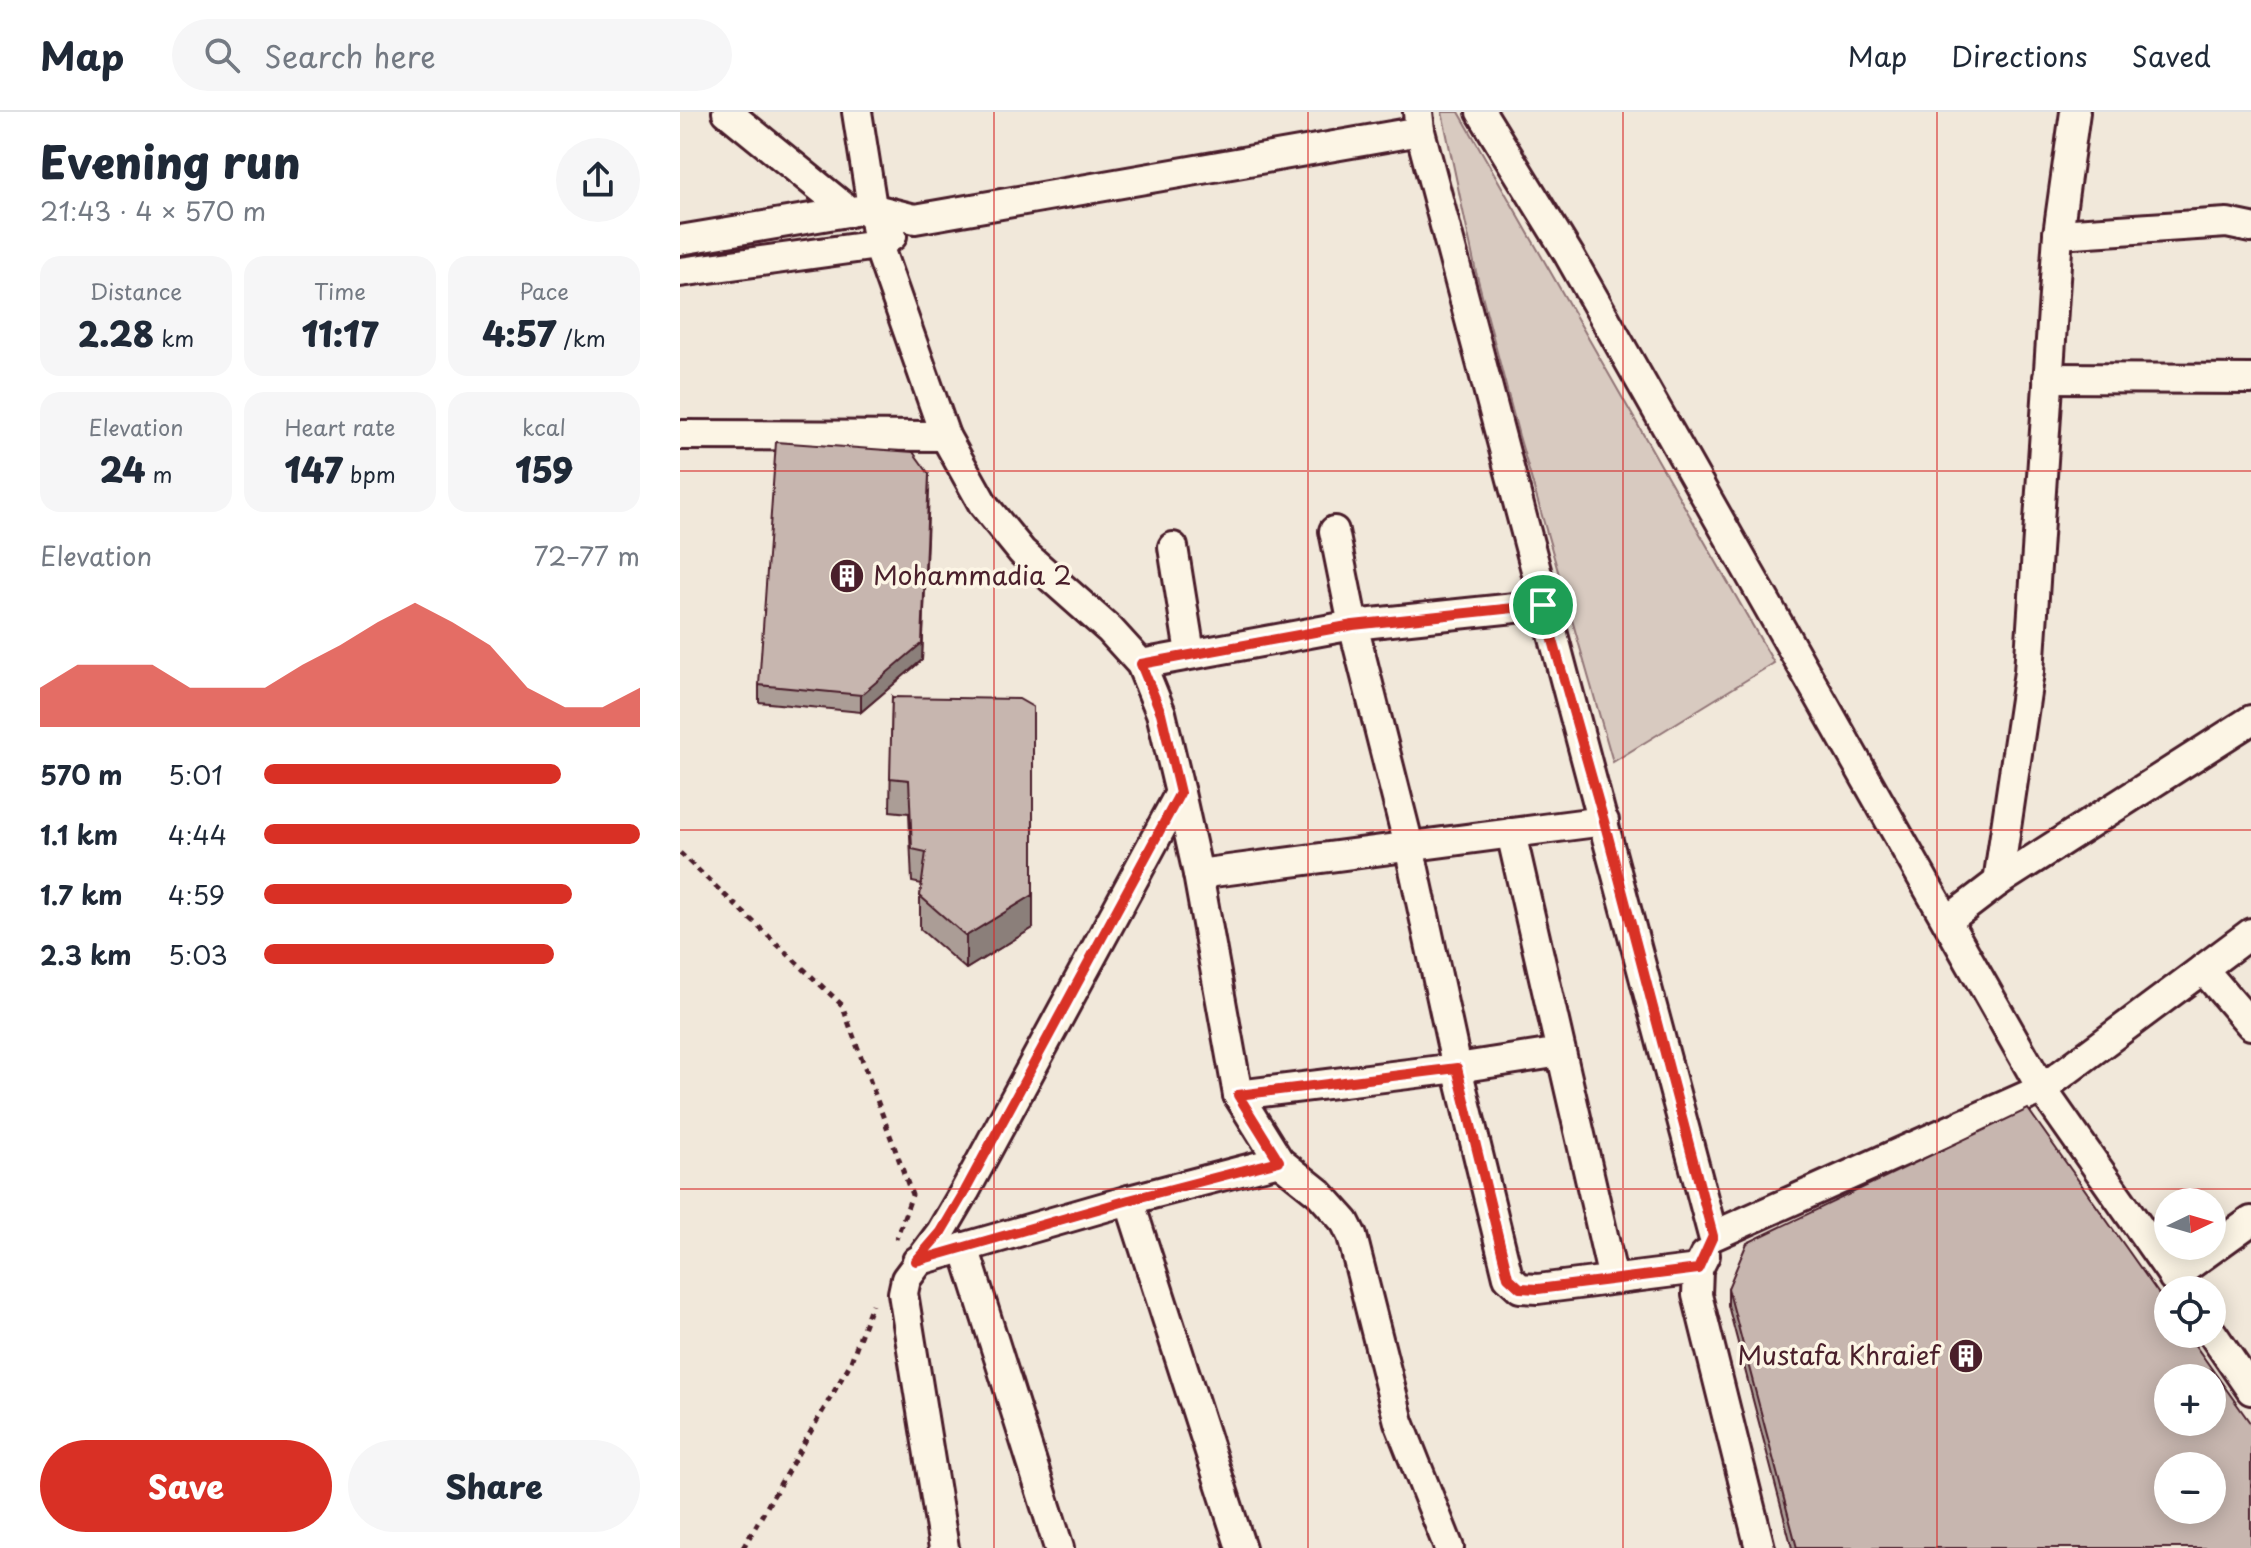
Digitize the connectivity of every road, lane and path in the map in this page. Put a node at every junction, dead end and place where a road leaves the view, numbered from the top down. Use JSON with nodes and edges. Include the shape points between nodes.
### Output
{"nodes":[{"id":1,"x":727,"y":112,"type":"edge"},
{"id":2,"x":857,"y":112,"type":"edge"},
{"id":3,"x":1481,"y":112,"type":"edge"},
{"id":4,"x":2075,"y":112,"type":"edge"},
{"id":5,"x":1419,"y":122,"type":"edge"},
{"id":6,"x":861,"y":210,"type":"junction"},
{"id":7,"x":915,"y":219,"type":"junction"},
{"id":8,"x":2251,"y":228,"type":"edge"},
{"id":9,"x":2058,"y":234,"type":"junction"},
{"id":10,"x":680,"y":240,"type":"edge"},
{"id":11,"x":878,"y":245,"type":"junction"},
{"id":12,"x":680,"y":272,"type":"edge"},
{"id":13,"x":2048,"y":378,"type":"junction"},
{"id":14,"x":2251,"y":379,"type":"edge"},
{"id":15,"x":680,"y":435,"type":"edge"},
{"id":16,"x":945,"y":436,"type":"junction"},
{"id":17,"x":1334,"y":531,"type":"dead end"},
{"id":18,"x":1173,"y":547,"type":"dead end"},
{"id":19,"x":1543,"y":605,"type":"junction"},
{"id":20,"x":1353,"y":625,"type":"junction"},
{"id":21,"x":1190,"y":653,"type":"junction"},
{"id":22,"x":1141,"y":664,"type":"junction"},
{"id":23,"x":2250,"y":722,"type":"edge"},
{"id":24,"x":1180,"y":793,"type":"junction"},
{"id":25,"x":1604,"y":821,"type":"junction"},
{"id":26,"x":1511,"y":833,"type":"junction"},
{"id":27,"x":1409,"y":846,"type":"junction"},
{"id":28,"x":680,"y":853,"type":"edge"},
{"id":29,"x":1198,"y":874,"type":"junction"},
{"id":30,"x":1998,"y":882,"type":"junction"},
{"id":31,"x":1947,"y":921,"type":"junction"},
{"id":32,"x":2251,"y":933,"type":"edge"},
{"id":33,"x":2203,"y":969,"type":"junction"},
{"id":34,"x":2251,"y":1025,"type":"edge"},
{"id":35,"x":1561,"y":1052,"type":"junction"},
{"id":36,"x":1457,"y":1068,"type":"junction"},
{"id":37,"x":2042,"y":1089,"type":"junction"},
{"id":38,"x":1238,"y":1095,"type":"junction"},
{"id":39,"x":1279,"y":1161,"type":"junction"},
{"id":40,"x":1129,"y":1200,"type":"junction"},
{"id":41,"x":2251,"y":1221,"type":"edge"},
{"id":42,"x":1713,"y":1236,"type":"junction"},
{"id":43,"x":964,"y":1247,"type":"junction"},
{"id":44,"x":904,"y":1257,"type":"junction"},
{"id":45,"x":1698,"y":1269,"type":"junction"},
{"id":46,"x":2173,"y":1276,"type":"edge"},
{"id":47,"x":2186,"y":1276,"type":"edge"},
{"id":48,"x":1613,"y":1279,"type":"junction"},
{"id":49,"x":876,"y":1295,"type":"dead end"},
{"id":50,"x":2222,"y":1348,"type":"edge"},
{"id":51,"x":2251,"y":1390,"type":"edge"},
{"id":52,"x":743,"y":1548,"type":"edge"},
{"id":53,"x":944,"y":1548,"type":"edge"},
{"id":54,"x":1059,"y":1548,"type":"edge"},
{"id":55,"x":1241,"y":1548,"type":"edge"},
{"id":56,"x":1449,"y":1548,"type":"edge"},
{"id":57,"x":1760,"y":1548,"type":"edge"}],
"edges":[{"from":1,"to":6,"type":"street"},
{"from":2,"to":6,"type":"street"},
{"from":3,"to":31,"type":"street","via":[[1569,255]]},
{"from":4,"to":9,"type":"street"},
{"from":5,"to":7,"type":"street"},
{"from":5,"to":19,"type":"street"},
{"from":6,"to":7,"type":"street"},
{"from":6,"to":10,"type":"street"},
{"from":6,"to":11,"type":"street"},
{"from":7,"to":11,"type":"street"},
{"from":8,"to":9,"type":"street","via":[[2227,223]]},
{"from":9,"to":13,"type":"street"},
{"from":11,"to":12,"type":"street"},
{"from":11,"to":16,"type":"street"},
{"from":13,"to":14,"type":"street"},
{"from":13,"to":30,"type":"street","via":[[2029,672]]},
{"from":15,"to":16,"type":"street"},
{"from":16,"to":22,"type":"street","via":[[983,504],[1022,552]]},
{"from":17,"to":20,"type":"street"},
{"from":18,"to":21,"type":"street"},
{"from":19,"to":20,"type":"street"},
{"from":19,"to":25,"type":"street"},
{"from":20,"to":21,"type":"street"},
{"from":20,"to":27,"type":"street"},
{"from":21,"to":22,"type":"street"},
{"from":22,"to":24,"type":"street","via":[[1161,713]]},
{"from":23,"to":30,"type":"street"},
{"from":24,"to":29,"type":"street"},
{"from":24,"to":44,"type":"street","via":[[941,1232]]},
{"from":25,"to":26,"type":"street"},
{"from":25,"to":42,"type":"street"},
{"from":26,"to":27,"type":"street"},
{"from":26,"to":35,"type":"street"},
{"from":27,"to":29,"type":"street"},
{"from":27,"to":36,"type":"street"},
{"from":28,"to":44,"type":"path","via":[[842,1005],[912,1195]]},
{"from":29,"to":38,"type":"street"},
{"from":30,"to":31,"type":"street"},
{"from":31,"to":37,"type":"street"},
{"from":32,"to":33,"type":"street"},
{"from":33,"to":34,"type":"street"},
{"from":33,"to":37,"type":"street"},
{"from":35,"to":36,"type":"street"},
{"from":35,"to":48,"type":"street"},
{"from":36,"to":38,"type":"street"},
{"from":36,"to":48,"type":"street","via":[[1508,1277],[1520,1288],[1538,1289]]},
{"from":37,"to":42,"type":"street"},
{"from":37,"to":46,"type":"street"},
{"from":38,"to":39,"type":"street"},
{"from":39,"to":40,"type":"street"},
{"from":39,"to":56,"type":"street","via":[[1319,1193],[1352,1236],[1399,1422]]},
{"from":40,"to":43,"type":"street"},
{"from":40,"to":55,"type":"street"},
{"from":41,"to":47,"type":"street"},
{"from":42,"to":45,"type":"street"},
{"from":43,"to":44,"type":"street"},
{"from":43,"to":54,"type":"street"},
{"from":44,"to":53,"type":"street","via":[[903,1293]]},
{"from":45,"to":48,"type":"street"},
{"from":45,"to":57,"type":"street","via":[[1697,1295]]},
{"from":49,"to":52,"type":"path","via":[[850,1364]]},
{"from":50,"to":51,"type":"street"}]}
